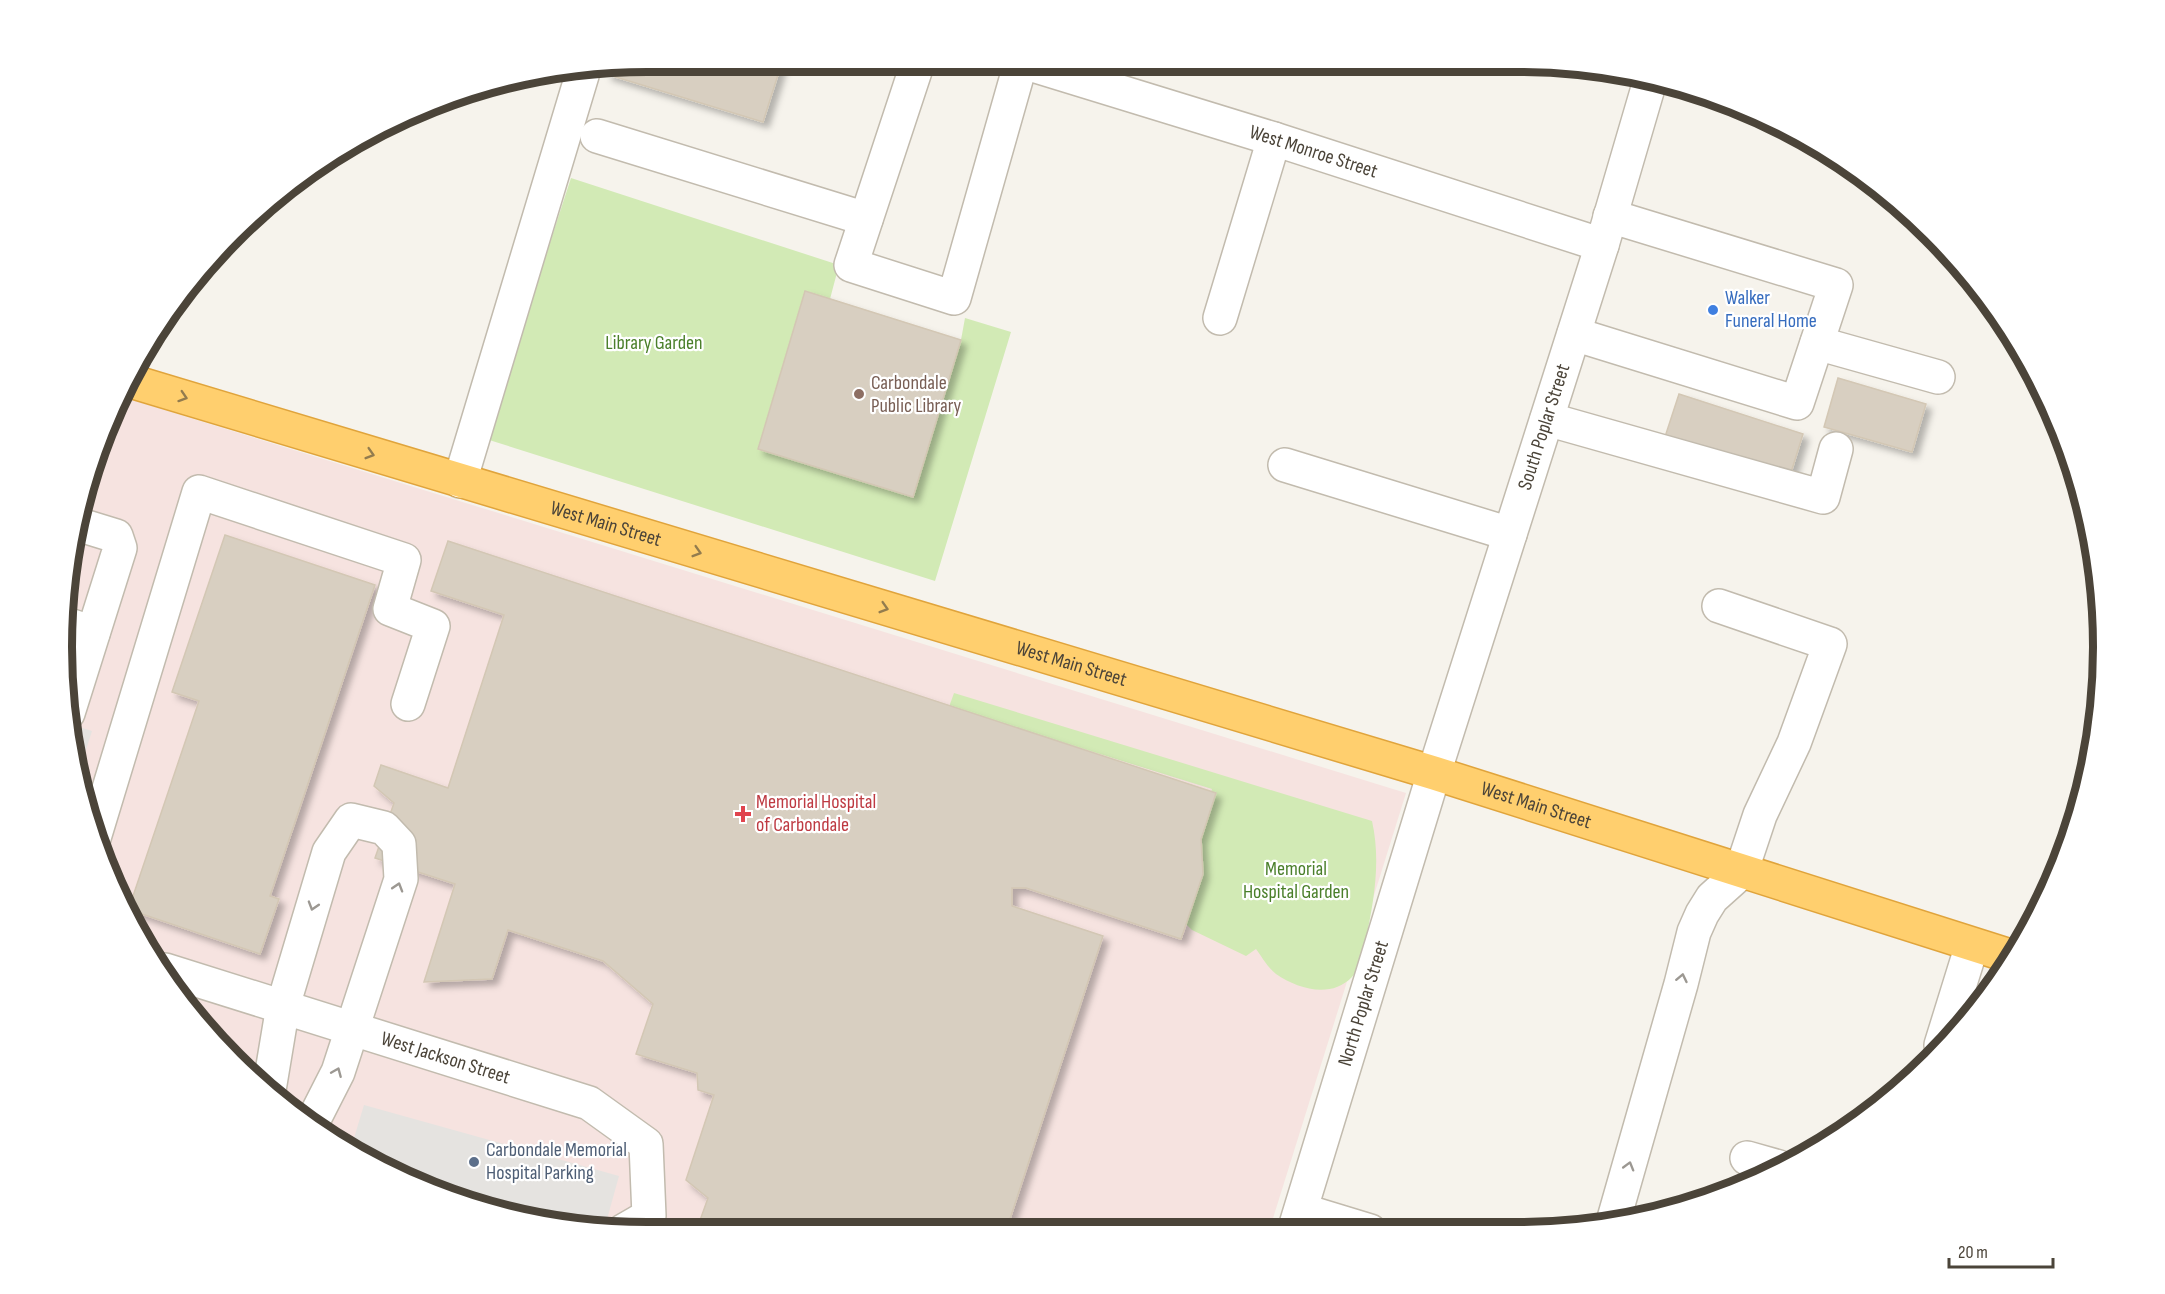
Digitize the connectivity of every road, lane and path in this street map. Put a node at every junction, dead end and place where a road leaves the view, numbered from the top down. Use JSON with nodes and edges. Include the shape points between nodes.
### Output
{"nodes":[{"id":1,"x":915,"y":72,"type":"edge"},
{"id":2,"x":1019,"y":72,"type":"edge"},
{"id":3,"x":1055,"y":72,"type":"edge"},
{"id":4,"x":582,"y":76,"type":"edge"},
{"id":5,"x":1648,"y":87,"type":"edge"},
{"id":6,"x":597,"y":136,"type":"dead end"},
{"id":7,"x":1274,"y":139,"type":"junction"},
{"id":8,"x":866,"y":219,"type":"junction"},
{"id":9,"x":1606,"y":231,"type":"junction"},
{"id":10,"x":1220,"y":318,"type":"dead end"},
{"id":11,"x":1574,"y":334,"type":"junction"},
{"id":12,"x":1817,"y":343,"type":"junction"},
{"id":13,"x":1938,"y":377,"type":"dead end"},
{"id":14,"x":136,"y":383,"type":"edge"},
{"id":15,"x":1547,"y":418,"type":"junction"},
{"id":16,"x":1836,"y":449,"type":"dead end"},
{"id":17,"x":1285,"y":465,"type":"dead end"},
{"id":18,"x":460,"y":481,"type":"junction"},
{"id":19,"x":85,"y":526,"type":"edge"},
{"id":20,"x":1510,"y":534,"type":"junction"},
{"id":21,"x":1719,"y":606,"type":"dead end"},
{"id":22,"x":78,"y":628,"type":"edge"},
{"id":23,"x":73,"y":673,"type":"edge"},
{"id":24,"x":408,"y":704,"type":"dead end"},
{"id":25,"x":1434,"y":774,"type":"junction"},
{"id":26,"x":99,"y":820,"type":"edge"},
{"id":27,"x":1741,"y":872,"type":"junction"},
{"id":28,"x":1972,"y":945,"type":"junction"},
{"id":29,"x":2003,"y":954,"type":"edge"},
{"id":30,"x":174,"y":973,"type":"edge"},
{"id":31,"x":283,"y":1006,"type":"junction"},
{"id":32,"x":352,"y":1028,"type":"junction"},
{"id":33,"x":1945,"y":1031,"type":"edge"},
{"id":34,"x":270,"y":1080,"type":"edge"},
{"id":35,"x":316,"y":1116,"type":"edge"},
{"id":36,"x":1747,"y":1158,"type":"dead end"},
{"id":37,"x":1769,"y":1164,"type":"edge"},
{"id":38,"x":1615,"y":1213,"type":"edge"},
{"id":39,"x":1297,"y":1220,"type":"edge"},
{"id":40,"x":636,"y":1222,"type":"edge"}],
"edges":[{"from":1,"to":8,"type":"street"},
{"from":2,"to":8,"type":"street","via":[[954,298],[851,265]]},
{"from":3,"to":7,"type":"street","name":"West Monroe Street"},
{"from":4,"to":18,"type":"street"},
{"from":5,"to":9,"type":"street","name":"South Poplar Street"},
{"from":6,"to":8,"type":"street"},
{"from":7,"to":9,"type":"street","name":"West Monroe Street"},
{"from":7,"to":10,"type":"street"},
{"from":9,"to":11,"type":"street","name":"South Poplar Street"},
{"from":9,"to":12,"type":"street","name":"West Monroe Street","via":[[1836,285]]},
{"from":11,"to":12,"type":"street","via":[[1797,403]]},
{"from":11,"to":15,"type":"street","name":"South Poplar Street"},
{"from":12,"to":13,"type":"street"},
{"from":14,"to":18,"type":"highway","name":"West Main Street","one_way":true},
{"from":15,"to":16,"type":"street","via":[[1823,497]]},
{"from":15,"to":20,"type":"street","name":"South Poplar Street"},
{"from":17,"to":20,"type":"street"},
{"from":18,"to":25,"type":"highway","name":"West Main Street","one_way":true},
{"from":19,"to":22,"type":"street","via":[[116,536],[120,548]]},
{"from":20,"to":25,"type":"street","name":"South Poplar Street"},
{"from":21,"to":27,"type":"street","via":[[1830,644],[1794,743],[1760,815]]},
{"from":22,"to":23,"type":"street"},
{"from":24,"to":26,"type":"street","via":[[433,626],[390,609],[404,560],[199,492]]},
{"from":25,"to":27,"type":"highway","name":"West Main Street"},
{"from":25,"to":39,"type":"street","name":"North Poplar Street"},
{"from":27,"to":28,"type":"highway","name":"West Main Street"},
{"from":38,"to":27,"type":"street","one_way":true,"via":[[1694,932],[1712,898]]},
{"from":28,"to":29,"type":"highway","name":"West Main Street"},
{"from":28,"to":33,"type":"street"},
{"from":30,"to":31,"type":"street","name":"West Jackson Street"},
{"from":31,"to":32,"type":"street","name":"West Jackson Street"},
{"from":32,"to":31,"type":"street","one_way":true,"via":[[401,879],[399,844],[384,828],[351,820],[329,852]]},
{"from":31,"to":34,"type":"street"},
{"from":35,"to":32,"type":"street","one_way":true,"via":[[338,1072]]},
{"from":32,"to":40,"type":"street","name":"West Jackson Street","via":[[589,1103],[646,1144]]},
{"from":36,"to":37,"type":"street"}]}
